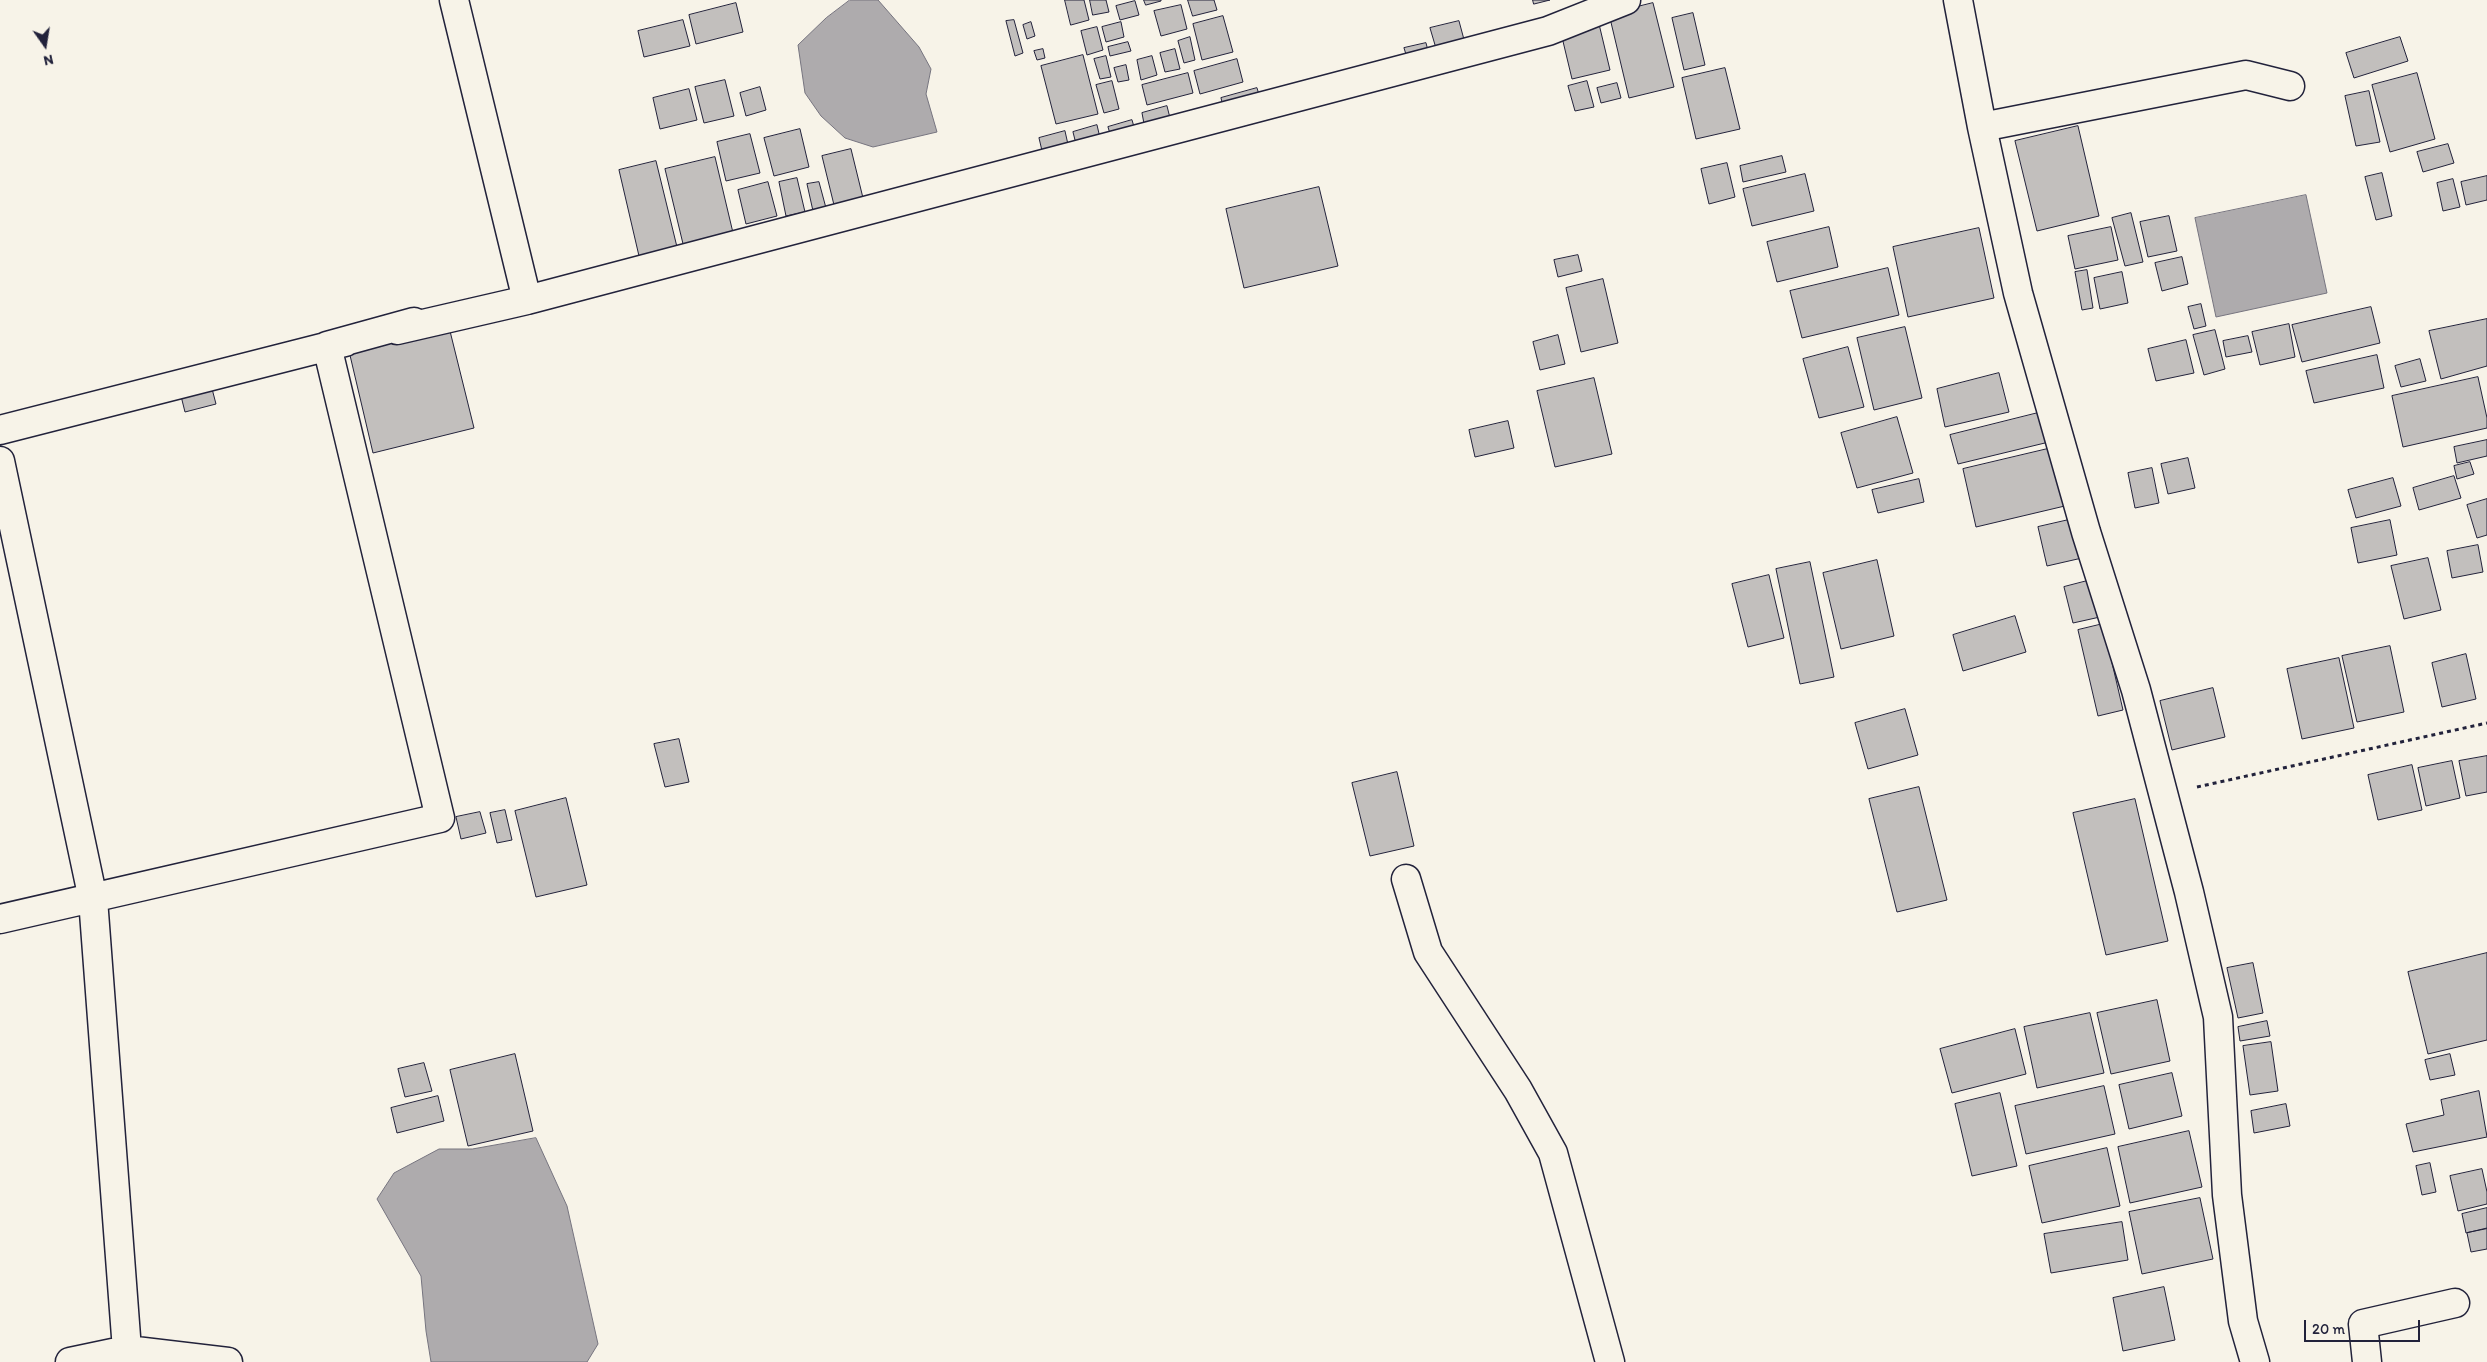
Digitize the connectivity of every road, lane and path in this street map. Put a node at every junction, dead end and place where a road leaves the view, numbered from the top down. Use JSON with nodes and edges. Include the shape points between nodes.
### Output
{"nodes":[{"id":1,"x":454,"y":0,"type":"edge"},
{"id":2,"x":1626,"y":0,"type":"edge"},
{"id":3,"x":1958,"y":0,"type":"edge"},
{"id":4,"x":2290,"y":86,"type":"dead end"},
{"id":5,"x":1982,"y":128,"type":"junction"},
{"id":6,"x":527,"y":300,"type":"junction"},
{"id":7,"x":414,"y":322,"type":"dead end"},
{"id":8,"x":327,"y":346,"type":"junction"},
{"id":9,"x":0,"y":430,"type":"edge"},
{"id":10,"x":0,"y":461,"type":"edge"},
{"id":11,"x":2487,"y":723,"type":"edge"},
{"id":12,"x":2165,"y":794,"type":"junction"},
{"id":13,"x":1406,"y":879,"type":"dead end"},
{"id":14,"x":93,"y":899,"type":"junction"},
{"id":15,"x":0,"y":918,"type":"edge"},
{"id":16,"x":2455,"y":1303,"type":"dead end"},
{"id":17,"x":127,"y":1350,"type":"junction"},
{"id":18,"x":70,"y":1362,"type":"edge"},
{"id":19,"x":228,"y":1362,"type":"edge"},
{"id":20,"x":1610,"y":1362,"type":"edge"},
{"id":21,"x":2255,"y":1362,"type":"edge"},
{"id":22,"x":2367,"y":1362,"type":"edge"}],
"edges":[{"from":1,"to":6,"type":"street"},
{"from":2,"to":6,"type":"street","via":[[1548,31]]},
{"from":3,"to":5,"type":"street"},
{"from":4,"to":5,"type":"street","via":[[2246,75]]},
{"from":5,"to":12,"type":"street","via":[[2018,294]]},
{"from":6,"to":8,"type":"street"},
{"from":7,"to":8,"type":"street"},
{"from":8,"to":9,"type":"street"},
{"from":8,"to":14,"type":"street","via":[[440,818]]},
{"from":10,"to":14,"type":"street"},
{"from":11,"to":12,"type":"path"},
{"from":12,"to":21,"type":"street","via":[[2218,1017],[2227,1195],[2244,1321]]},
{"from":13,"to":20,"type":"street","via":[[1428,952],[1518,1090],[1553,1152]]},
{"from":14,"to":15,"type":"street"},
{"from":14,"to":17,"type":"street"},
{"from":16,"to":22,"type":"street","via":[[2363,1324]]},
{"from":17,"to":18,"type":"street"},
{"from":17,"to":19,"type":"street"}]}
